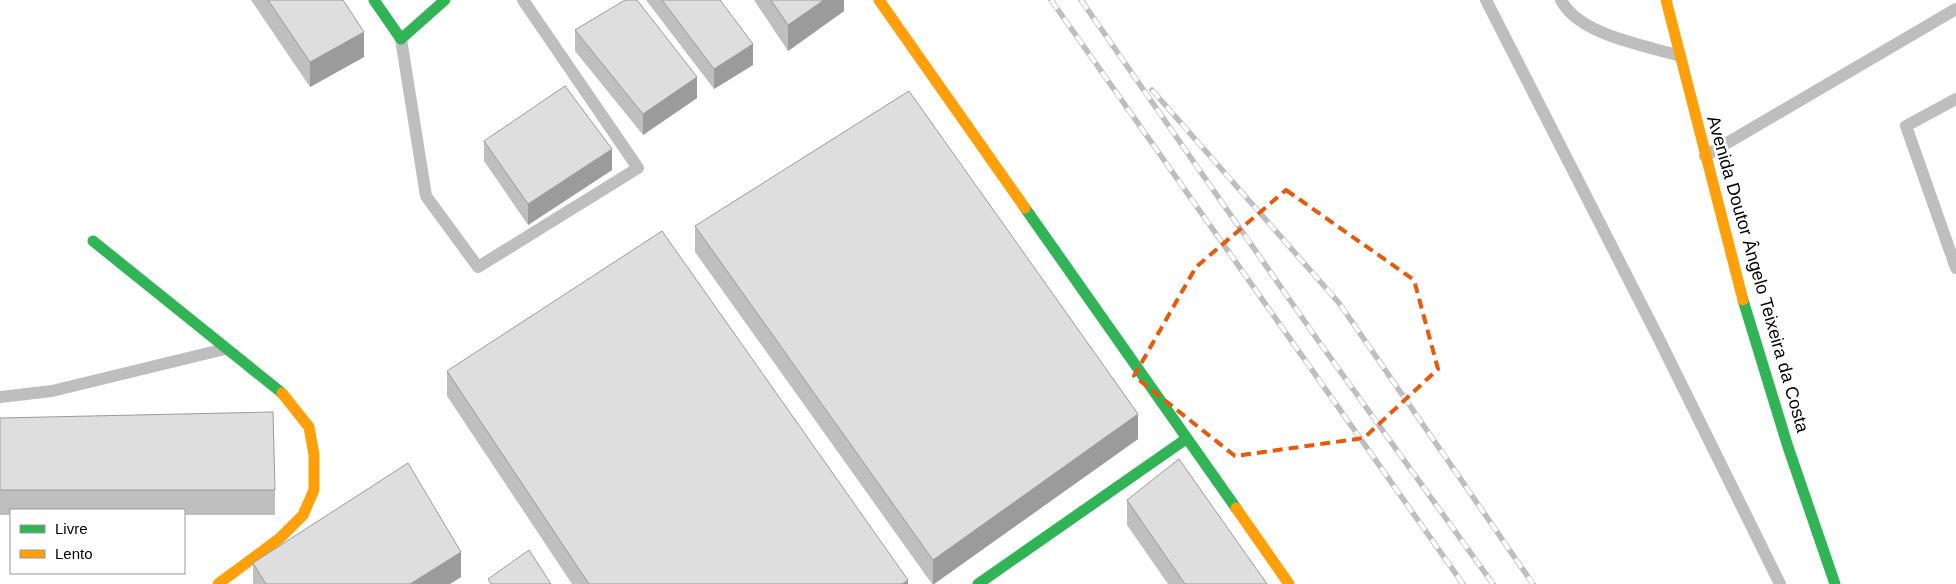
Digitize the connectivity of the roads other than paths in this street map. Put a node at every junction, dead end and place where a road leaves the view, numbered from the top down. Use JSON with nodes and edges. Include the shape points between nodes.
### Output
{"nodes":[{"id":1,"x":374,"y":0,"type":"edge"},
{"id":2,"x":445,"y":0,"type":"edge"},
{"id":3,"x":523,"y":0,"type":"edge"},
{"id":4,"x":879,"y":0,"type":"edge"},
{"id":5,"x":1486,"y":0,"type":"edge"},
{"id":6,"x":1561,"y":0,"type":"edge"},
{"id":7,"x":1666,"y":0,"type":"edge"},
{"id":8,"x":1956,"y":10,"type":"edge"},
{"id":9,"x":401,"y":39,"type":"junction"},
{"id":10,"x":1680,"y":56,"type":"junction"},
{"id":11,"x":1956,"y":99,"type":"edge"},
{"id":12,"x":1705,"y":156,"type":"junction"},
{"id":13,"x":93,"y":241,"type":"dead end"},
{"id":14,"x":1956,"y":268,"type":"edge"},
{"id":15,"x":227,"y":348,"type":"junction"},
{"id":16,"x":0,"y":396,"type":"edge"},
{"id":17,"x":1186,"y":440,"type":"junction"},
{"id":18,"x":218,"y":584,"type":"edge"},
{"id":19,"x":978,"y":584,"type":"edge"},
{"id":20,"x":1289,"y":584,"type":"edge"},
{"id":21,"x":1780,"y":584,"type":"edge"},
{"id":22,"x":1835,"y":584,"type":"edge"}],
"edges":[{"from":1,"to":9,"type":"street"},
{"from":2,"to":9,"type":"street"},
{"from":3,"to":9,"type":"lane","via":[[638,168],[478,268],[426,196]]},
{"from":4,"to":17,"type":"street"},
{"from":5,"to":21,"type":"lane"},
{"from":6,"to":10,"type":"lane","via":[[1564,7],[1595,30]]},
{"from":7,"to":10,"type":"street","name":"Avenida Doutor Ângelo Teixeira da Costa"},
{"from":8,"to":12,"type":"lane"},
{"from":10,"to":12,"type":"street","name":"Avenida Doutor Ângelo Teixeira da Costa"},
{"from":11,"to":14,"type":"lane","via":[[1906,126]]},
{"from":12,"to":22,"type":"street","name":"Avenida Doutor Ângelo Teixeira da Costa","via":[[1746,309]]},
{"from":13,"to":15,"type":"street"},
{"from":15,"to":16,"type":"lane","via":[[52,391]]},
{"from":15,"to":18,"type":"street","via":[[281,392],[309,427],[314,455],[314,490],[303,515],[280,538]]},
{"from":17,"to":19,"type":"street"},
{"from":17,"to":20,"type":"street"}]}
